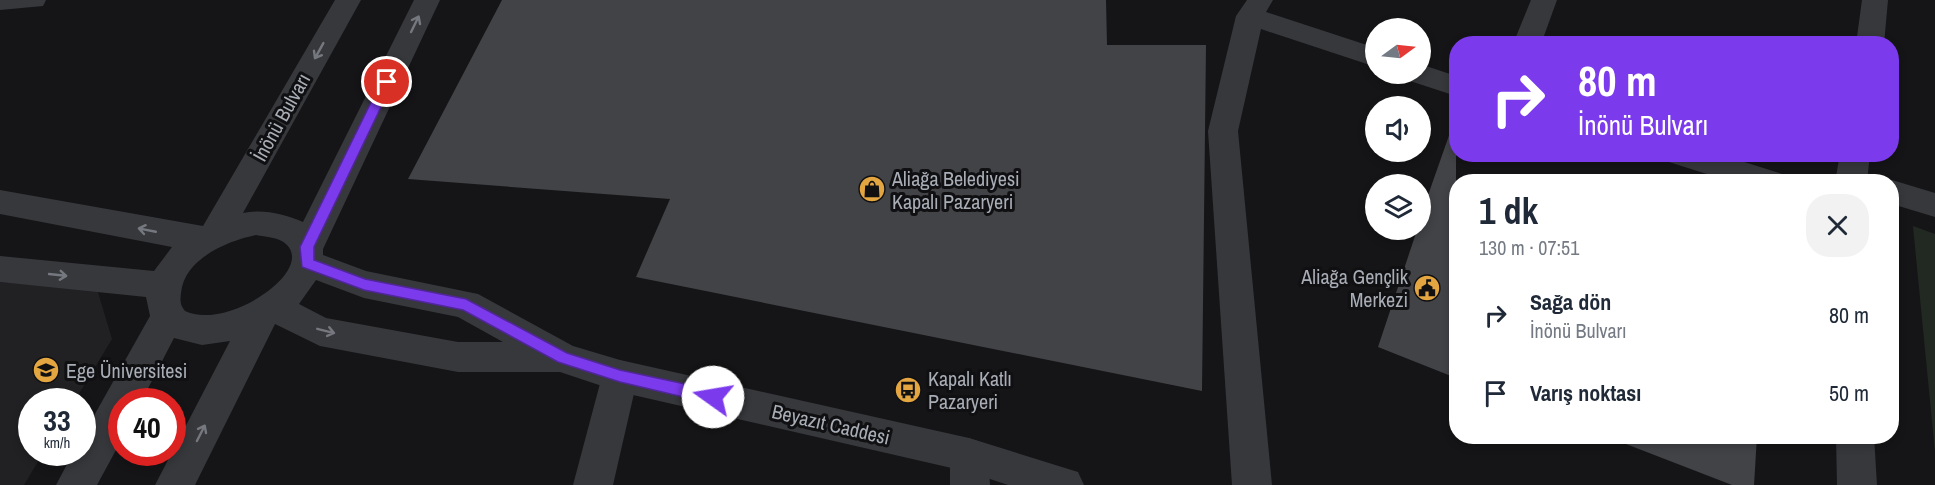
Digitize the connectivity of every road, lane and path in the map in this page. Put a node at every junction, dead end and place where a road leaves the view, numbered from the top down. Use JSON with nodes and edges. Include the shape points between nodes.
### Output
{"nodes":[{"id":1,"x":33,"y":0,"type":"edge"},
{"id":2,"x":348,"y":0,"type":"edge"},
{"id":3,"x":427,"y":0,"type":"edge"},
{"id":4,"x":1544,"y":0,"type":"edge"},
{"id":5,"x":1875,"y":0,"type":"edge"},
{"id":6,"x":0,"y":1,"type":"edge"},
{"id":7,"x":1255,"y":8,"type":"edge"},
{"id":8,"x":1530,"y":36,"type":"edge"},
{"id":9,"x":1870,"y":36,"type":"edge"},
{"id":10,"x":1365,"y":53,"type":"edge"},
{"id":11,"x":1431,"y":78,"type":"edge"},
{"id":12,"x":1449,"y":84,"type":"edge"},
{"id":13,"x":1706,"y":162,"type":"edge"},
{"id":14,"x":1745,"y":174,"type":"edge"},
{"id":15,"x":1899,"y":194,"type":"edge"},
{"id":16,"x":0,"y":202,"type":"edge"},
{"id":17,"x":1935,"y":205,"type":"edge"},
{"id":18,"x":210,"y":237,"type":"junction"},
{"id":19,"x":307,"y":255,"type":"junction"},
{"id":20,"x":0,"y":269,"type":"edge"},
{"id":21,"x":166,"y":301,"type":"junction"},
{"id":22,"x":267,"y":311,"type":"junction"},
{"id":23,"x":563,"y":357,"type":"junction"},
{"id":24,"x":620,"y":376,"type":"junction"},
{"id":25,"x":128,"y":388,"type":"edge"},
{"id":26,"x":108,"y":427,"type":"edge"},
{"id":27,"x":1855,"y":444,"type":"edge"},
{"id":28,"x":970,"y":470,"type":"edge"},
{"id":29,"x":76,"y":485,"type":"edge"},
{"id":30,"x":175,"y":485,"type":"edge"},
{"id":31,"x":593,"y":485,"type":"edge"},
{"id":32,"x":1064,"y":485,"type":"edge"},
{"id":33,"x":1252,"y":485,"type":"edge"},
{"id":34,"x":1857,"y":485,"type":"edge"}],
"edges":[{"from":1,"to":6,"type":"street"},
{"from":2,"to":18,"type":"street","name":"İnönü Bulvarı","one_way":true},
{"from":19,"to":3,"type":"street","one_way":true},
{"from":4,"to":8,"type":"street"},
{"from":5,"to":9,"type":"street"},
{"from":7,"to":10,"type":"street"},
{"from":7,"to":33,"type":"street","via":[[1223,131]]},
{"from":11,"to":12,"type":"street"},
{"from":13,"to":14,"type":"street"},
{"from":15,"to":17,"type":"street"},
{"from":18,"to":16,"type":"street","one_way":true},
{"from":18,"to":19,"type":"street","via":[[246,225],[274,223],[300,236]]},
{"from":18,"to":21,"type":"street","via":[[171,269]]},
{"from":19,"to":22,"type":"street","via":[[301,278]]},
{"from":19,"to":23,"type":"street","name":"Beyazıt Caddesi","via":[[364,284],[466,304]]},
{"from":20,"to":21,"type":"street","one_way":true},
{"from":21,"to":22,"type":"street","via":[[181,326],[198,330],[240,324]]},
{"from":21,"to":25,"type":"street"},
{"from":22,"to":23,"type":"street","name":"Beyazıt Caddesi","one_way":true,"via":[[320,331],[458,357]]},
{"from":30,"to":22,"type":"street","one_way":true},
{"from":23,"to":24,"type":"street","name":"Beyazıt Caddesi"},
{"from":24,"to":28,"type":"street","name":"Beyazıt Caddesi"},
{"from":24,"to":31,"type":"street"},
{"from":26,"to":29,"type":"street"},
{"from":27,"to":34,"type":"street"},
{"from":28,"to":32,"type":"street","name":"Beyazıt Caddesi"}]}
